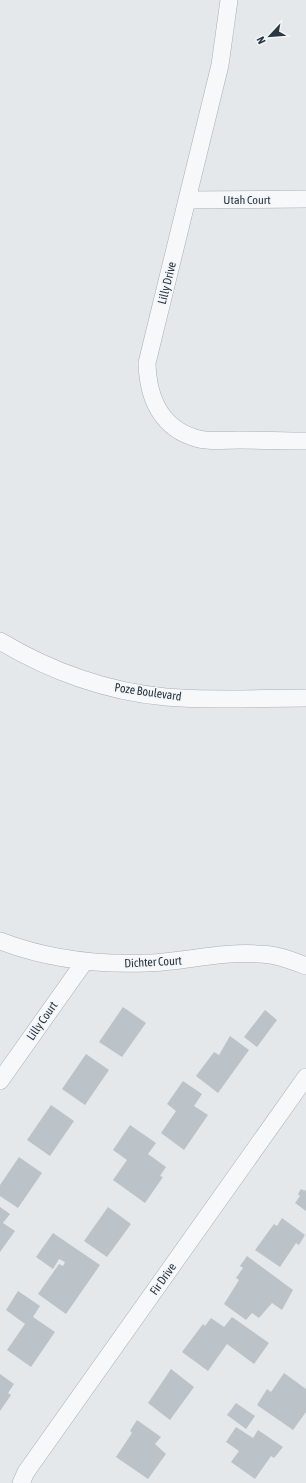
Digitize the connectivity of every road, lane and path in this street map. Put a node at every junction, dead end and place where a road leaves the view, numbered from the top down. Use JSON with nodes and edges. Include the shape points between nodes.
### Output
{"nodes":[{"id":1,"x":229,"y":0,"type":"edge"},
{"id":2,"x":187,"y":200,"type":"junction"},
{"id":3,"x":306,"y":200,"type":"edge"},
{"id":4,"x":306,"y":441,"type":"edge"},
{"id":5,"x":0,"y":641,"type":"edge"},
{"id":6,"x":306,"y":698,"type":"edge"},
{"id":7,"x":0,"y":942,"type":"edge"},
{"id":8,"x":85,"y":961,"type":"junction"},
{"id":9,"x":306,"y":966,"type":"edge"},
{"id":10,"x":306,"y":1077,"type":"edge"},
{"id":11,"x":0,"y":1081,"type":"edge"},
{"id":12,"x":21,"y":1483,"type":"edge"}],
"edges":[{"from":1,"to":2,"type":"street","name":"Lilly Drive","via":[[220,65]]},
{"from":2,"to":3,"type":"street","name":"Utah Court"},
{"from":2,"to":4,"type":"street","name":"Lilly Drive","via":[[147,363],[148,384],[153,401],[166,421],[174,428],[201,439]]},
{"from":5,"to":6,"type":"street","name":"Poze Boulevard","via":[[58,671],[131,692],[166,697]]},
{"from":7,"to":8,"type":"street","name":"Dichter Court","via":[[34,952]]},
{"from":8,"to":9,"type":"street","name":"Dichter Court","via":[[147,963],[184,961],[230,954],[260,954],[291,960]]},
{"from":8,"to":11,"type":"street","name":"Lilly Court"},
{"from":10,"to":12,"type":"street","name":"Fir Drive","via":[[26,1472]]}]}
